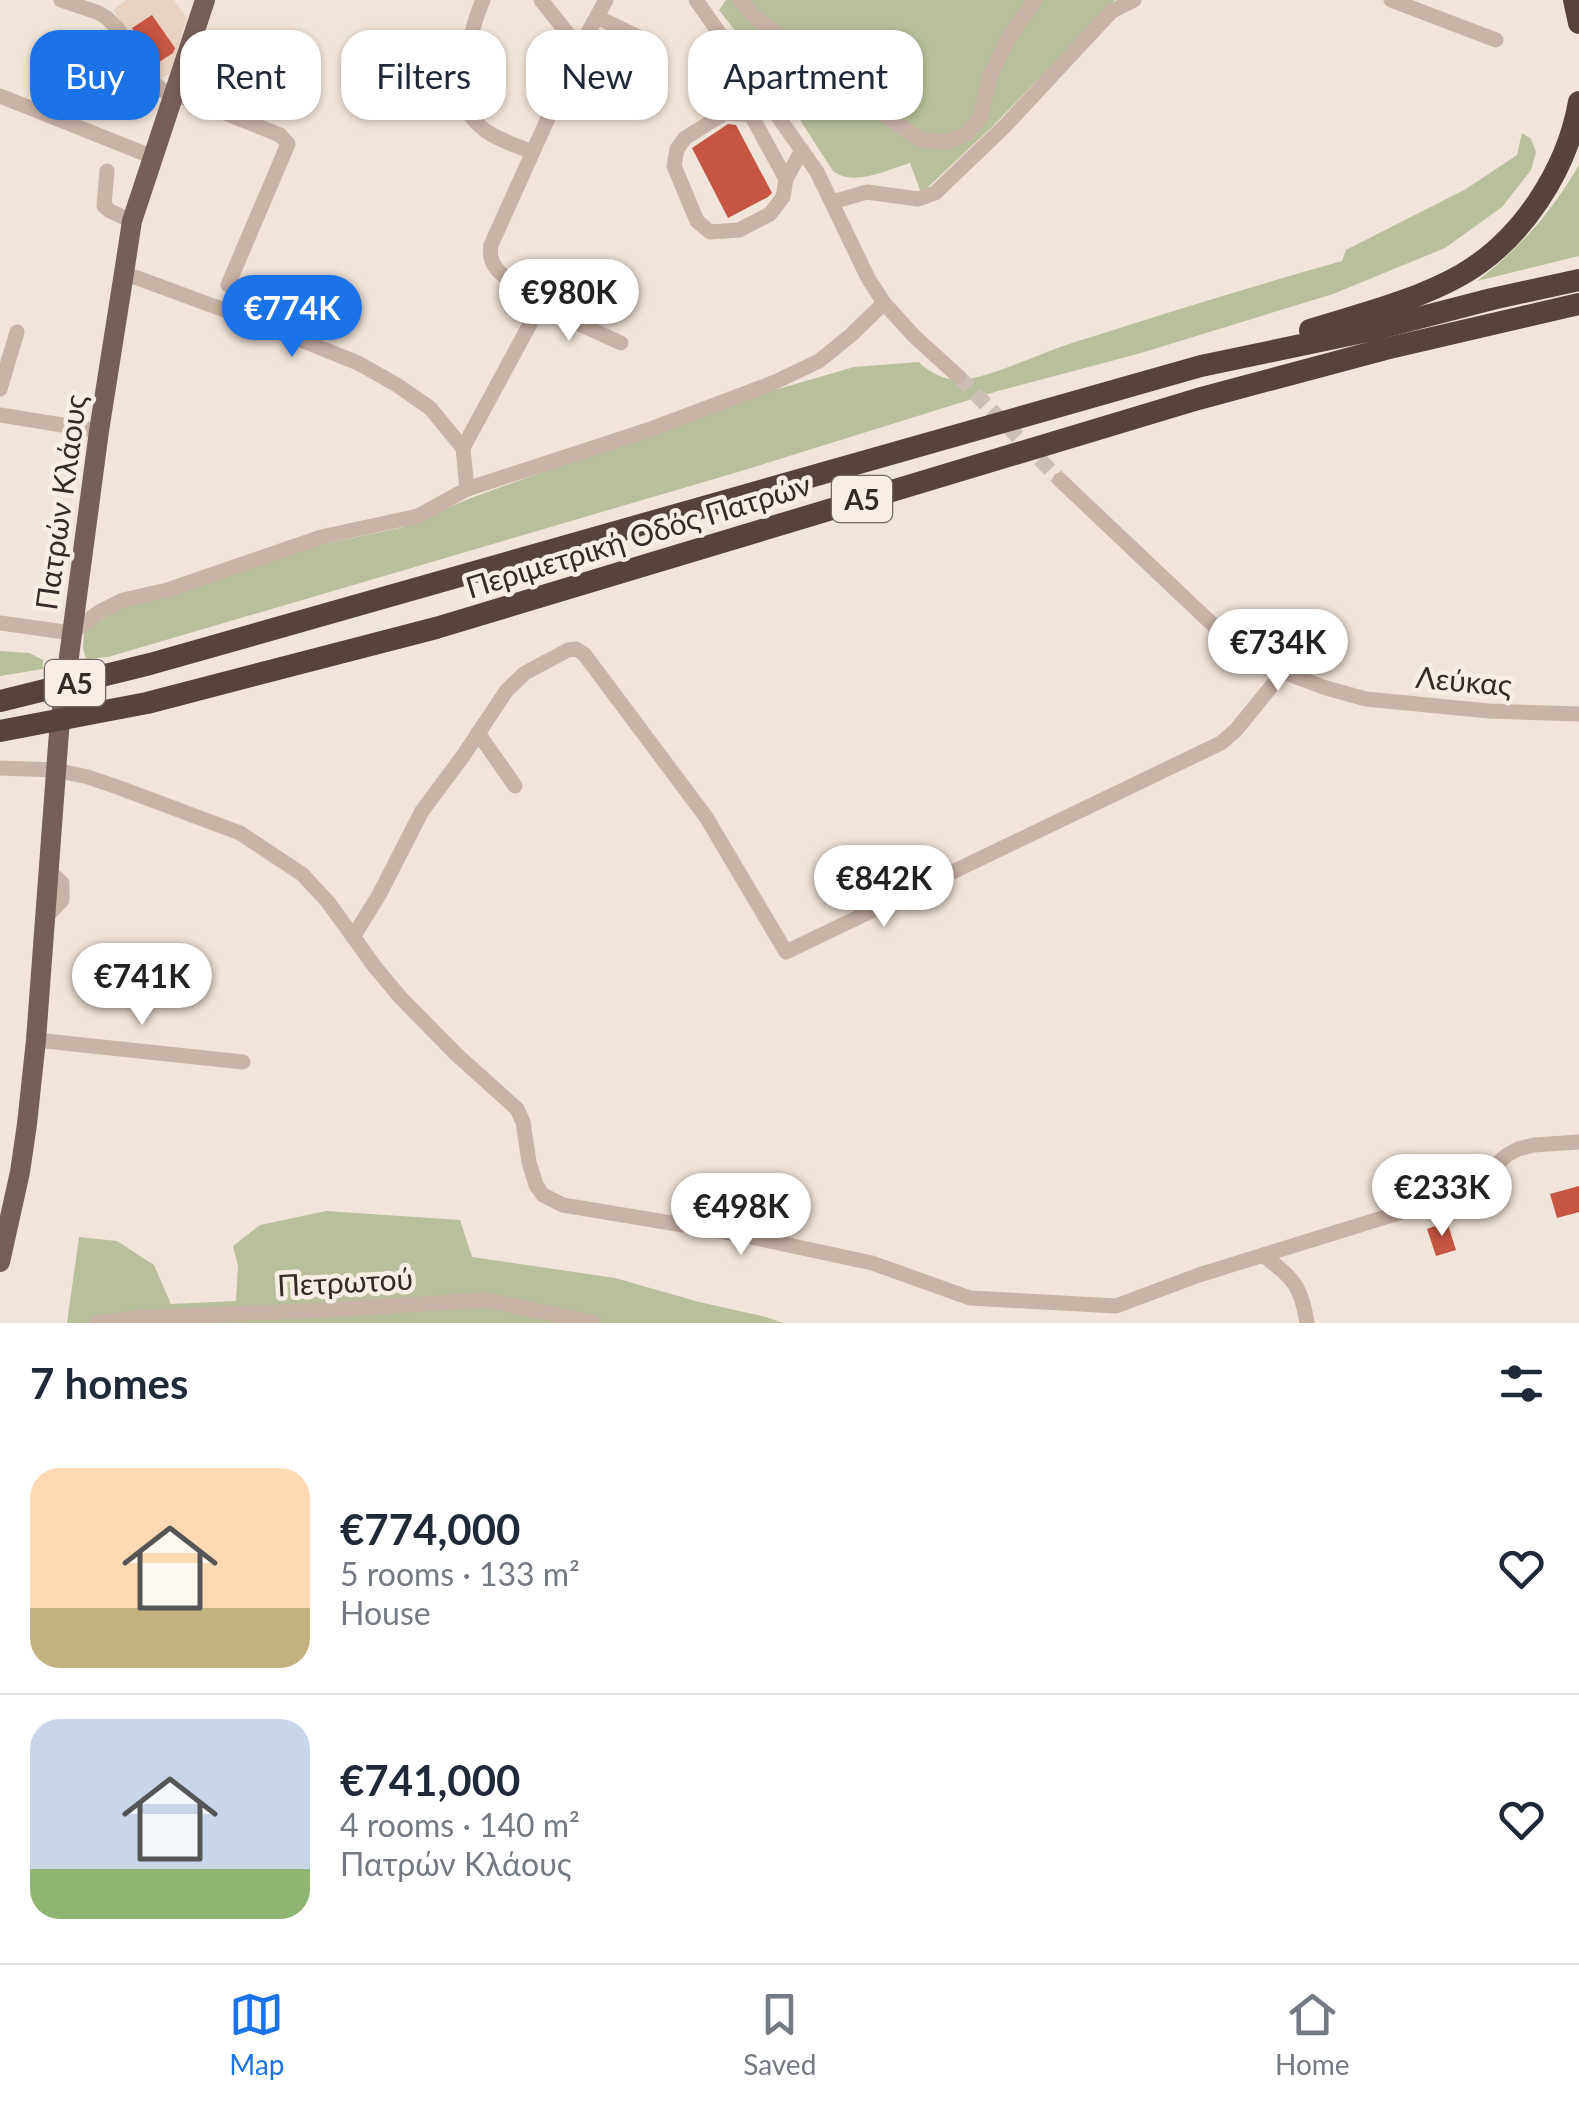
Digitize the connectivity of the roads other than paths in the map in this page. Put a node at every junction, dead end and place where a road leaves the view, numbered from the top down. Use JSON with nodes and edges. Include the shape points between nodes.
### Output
{"nodes":[{"id":1,"x":60,"y":0,"type":"edge"},
{"id":2,"x":205,"y":0,"type":"edge"},
{"id":3,"x":483,"y":0,"type":"edge"},
{"id":4,"x":541,"y":0,"type":"edge"},
{"id":5,"x":606,"y":0,"type":"edge"},
{"id":6,"x":696,"y":0,"type":"edge"},
{"id":7,"x":740,"y":0,"type":"edge"},
{"id":8,"x":1035,"y":0,"type":"edge"},
{"id":9,"x":1134,"y":0,"type":"edge"},
{"id":10,"x":1391,"y":0,"type":"edge"},
{"id":11,"x":1574,"y":0,"type":"edge"},
{"id":12,"x":596,"y":17,"type":"junction"},
{"id":13,"x":1579,"y":23,"type":"edge"},
{"id":14,"x":565,"y":30,"type":"edge"},
{"id":15,"x":589,"y":30,"type":"edge"},
{"id":16,"x":624,"y":30,"type":"edge"},
{"id":17,"x":717,"y":30,"type":"edge"},
{"id":18,"x":1496,"y":40,"type":"dead end"},
{"id":19,"x":174,"y":95,"type":"junction"},
{"id":20,"x":0,"y":96,"type":"edge"},
{"id":21,"x":1579,"y":102,"type":"edge"},
{"id":22,"x":547,"y":120,"type":"edge"},
{"id":23,"x":715,"y":120,"type":"edge"},
{"id":24,"x":754,"y":120,"type":"edge"},
{"id":25,"x":781,"y":120,"type":"edge"},
{"id":26,"x":802,"y":150,"type":"junction"},
{"id":27,"x":532,"y":152,"type":"junction"},
{"id":28,"x":152,"y":157,"type":"junction"},
{"id":29,"x":107,"y":171,"type":"dead end"},
{"id":30,"x":786,"y":179,"type":"junction"},
{"id":31,"x":832,"y":202,"type":"junction"},
{"id":32,"x":132,"y":221,"type":"junction"},
{"id":33,"x":124,"y":273,"type":"junction"},
{"id":34,"x":1579,"y":280,"type":"edge"},
{"id":35,"x":228,"y":285,"type":"dead end"},
{"id":36,"x":884,"y":303,"type":"junction"},
{"id":37,"x":535,"y":304,"type":"junction"},
{"id":38,"x":1579,"y":304,"type":"edge"},
{"id":39,"x":17,"y":332,"type":"dead end"},
{"id":40,"x":621,"y":343,"type":"dead end"},
{"id":41,"x":1201,"y":366,"type":"junction"},
{"id":42,"x":959,"y":378,"type":"tunnel mouth"},
{"id":43,"x":0,"y":389,"type":"edge"},
{"id":44,"x":0,"y":415,"type":"edge"},
{"id":45,"x":99,"y":432,"type":"junction"},
{"id":46,"x":463,"y":448,"type":"junction"},
{"id":47,"x":1060,"y":480,"type":"tunnel mouth"},
{"id":48,"x":466,"y":489,"type":"junction"},
{"id":49,"x":0,"y":623,"type":"edge"},
{"id":50,"x":72,"y":633,"type":"junction"},
{"id":51,"x":1283,"y":672,"type":"junction"},
{"id":52,"x":0,"y":702,"type":"edge"},
{"id":53,"x":1579,"y":714,"type":"edge"},
{"id":54,"x":0,"y":731,"type":"edge"},
{"id":55,"x":478,"y":733,"type":"junction"},
{"id":56,"x":0,"y":768,"type":"edge"},
{"id":57,"x":56,"y":770,"type":"junction"},
{"id":58,"x":515,"y":786,"type":"dead end"},
{"id":59,"x":353,"y":937,"type":"junction"},
{"id":60,"x":36,"y":1040,"type":"junction"},
{"id":61,"x":243,"y":1062,"type":"dead end"},
{"id":62,"x":1579,"y":1142,"type":"edge"},
{"id":63,"x":1263,"y":1256,"type":"junction"},
{"id":64,"x":0,"y":1262,"type":"edge"},
{"id":65,"x":97,"y":1323,"type":"edge"},
{"id":66,"x":594,"y":1323,"type":"edge"},
{"id":67,"x":1307,"y":1323,"type":"edge"}],
"edges":[{"from":1,"to":19,"type":"street","via":[[108,18],[149,78]]},
{"from":2,"to":19,"type":"main road","name":"Πατρών Κλάους"},
{"from":3,"to":27,"type":"street","via":[[468,49],[471,116],[488,132]]},
{"from":4,"to":14,"type":"street"},
{"from":5,"to":12,"type":"street"},
{"from":6,"to":17,"type":"street"},
{"from":7,"to":8,"type":"street","via":[[897,124],[921,140],[947,142],[967,134],[980,118],[990,76]]},
{"from":9,"to":31,"type":"street","via":[[1112,11],[935,193],[918,199],[867,192]]},
{"from":10,"to":18,"type":"street"},
{"from":11,"to":13,"type":"highway"},
{"from":12,"to":15,"type":"street"},
{"from":12,"to":16,"type":"street"},
{"from":19,"to":28,"type":"main road","name":"Πατρών Κλάους"},
{"from":19,"to":35,"type":"street","via":[[280,135],[288,144]]},
{"from":20,"to":28,"type":"street"},
{"from":21,"to":41,"type":"highway","via":[[1564,153],[1538,200],[1480,262],[1413,297]]},
{"from":22,"to":27,"type":"street"},
{"from":23,"to":30,"type":"street","via":[[685,138],[674,166],[697,222],[710,232],[739,230],[770,214]]},
{"from":24,"to":30,"type":"street"},
{"from":25,"to":26,"type":"street"},
{"from":26,"to":30,"type":"street"},
{"from":26,"to":31,"type":"street"},
{"from":27,"to":37,"type":"street","via":[[490,256],[498,272]]},
{"from":28,"to":32,"type":"main road","name":"Πατρών Κλάους"},
{"from":29,"to":32,"type":"street","via":[[104,206]]},
{"from":31,"to":36,"type":"street"},
{"from":32,"to":33,"type":"main road","name":"Πατρών Κλάους"},
{"from":33,"to":45,"type":"main road","name":"Πατρών Κλάους"},
{"from":33,"to":46,"type":"street","via":[[358,363],[430,408]]},
{"from":34,"to":41,"type":"highway","name":"Περιμετρική Οδός Πατρών","number":"Α5"},
{"from":36,"to":42,"type":"street"},
{"from":36,"to":48,"type":"street","via":[[819,360],[775,382]]},
{"from":37,"to":40,"type":"street"},
{"from":37,"to":46,"type":"street"},
{"from":38,"to":54,"type":"highway","name":"Περιμετρική Οδός Πατρών","number":"Α5","via":[[1217,394],[436,628],[147,703]]},
{"from":39,"to":43,"type":"street"},
{"from":41,"to":52,"type":"highway","name":"Περιμετρική Οδός Πατρών","number":"Α5"},
{"from":44,"to":45,"type":"street"},
{"from":45,"to":50,"type":"main road","name":"Πατρών Κλάους"},
{"from":46,"to":48,"type":"street"},
{"from":47,"to":51,"type":"street","name":"Λεύκας","via":[[1210,622]]},
{"from":48,"to":50,"type":"street","via":[[418,516],[321,537],[123,600]]},
{"from":49,"to":50,"type":"street"},
{"from":50,"to":57,"type":"main road","name":"Πατρών Κλάους"},
{"from":51,"to":53,"type":"street","name":"Λεύκας","via":[[1366,700]]},
{"from":51,"to":55,"type":"street","via":[[1221,744],[786,952],[706,816],[584,654],[568,650],[525,673]]},
{"from":55,"to":58,"type":"street"},
{"from":55,"to":59,"type":"street","via":[[422,811]]},
{"from":56,"to":57,"type":"street"},
{"from":57,"to":59,"type":"street","via":[[240,833],[302,874]]},
{"from":57,"to":60,"type":"main road","name":"Πατρών Κλάους"},
{"from":59,"to":63,"type":"street","via":[[400,997],[517,1109],[536,1185],[558,1203],[737,1234],[872,1264],[970,1298],[1018,1302],[1116,1306]]},
{"from":60,"to":61,"type":"street"},
{"from":60,"to":64,"type":"main road","name":"Πατρών Κλάους","via":[[24,1150]]},
{"from":62,"to":63,"type":"street","via":[[1518,1150],[1463,1193]]},
{"from":63,"to":67,"type":"street","via":[[1298,1284]]},
{"from":65,"to":66,"type":"street","name":"Πετρωτού","via":[[487,1300]]}]}
